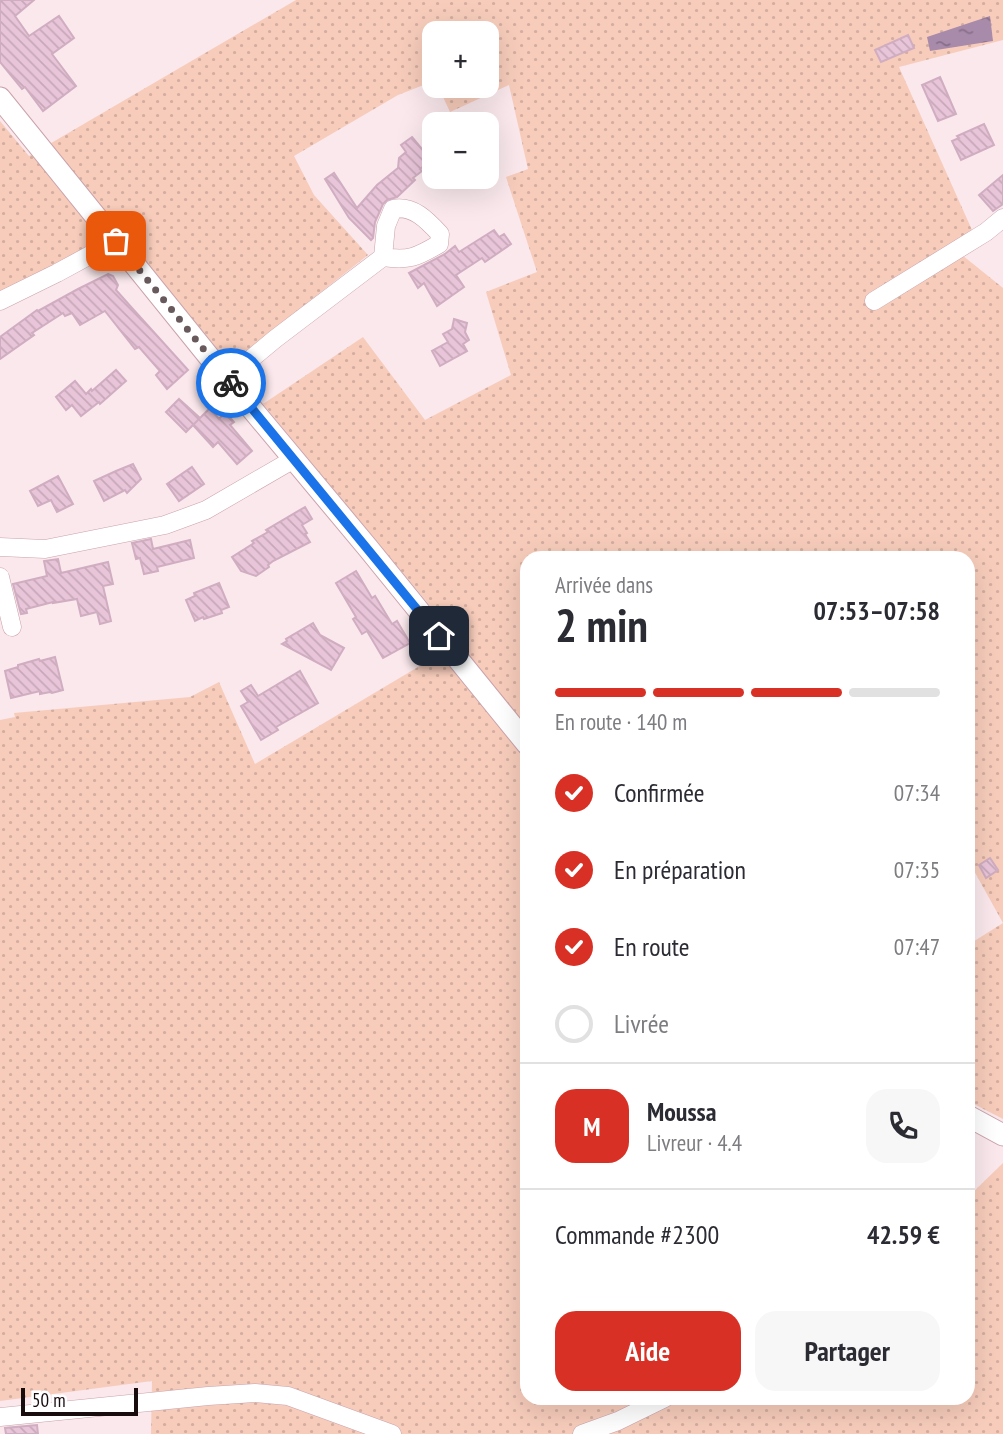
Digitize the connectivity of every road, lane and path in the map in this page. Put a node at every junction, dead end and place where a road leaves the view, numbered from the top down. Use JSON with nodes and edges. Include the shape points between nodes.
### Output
{"nodes":[{"id":1,"x":0,"y":97,"type":"edge"},
{"id":2,"x":1003,"y":218,"type":"edge"},
{"id":3,"x":116,"y":241,"type":"junction"},
{"id":4,"x":383,"y":257,"type":"dead end"},
{"id":5,"x":0,"y":301,"type":"edge"},
{"id":6,"x":874,"y":301,"type":"dead end"},
{"id":7,"x":227,"y":379,"type":"junction"},
{"id":8,"x":294,"y":459,"type":"junction"},
{"id":9,"x":0,"y":547,"type":"edge"},
{"id":10,"x":0,"y":577,"type":"edge"},
{"id":11,"x":12,"y":627,"type":"dead end"},
{"id":12,"x":520,"y":735,"type":"edge"},
{"id":13,"x":975,"y":1119,"type":"edge"},
{"id":14,"x":1003,"y":1135,"type":"edge"},
{"id":15,"x":650,"y":1405,"type":"edge"},
{"id":16,"x":0,"y":1417,"type":"edge"},
{"id":17,"x":392,"y":1434,"type":"edge"},
{"id":18,"x":582,"y":1434,"type":"edge"}],
"edges":[{"from":1,"to":3,"type":"street"},
{"from":2,"to":6,"type":"street"},
{"from":3,"to":5,"type":"street"},
{"from":3,"to":7,"type":"street"},
{"from":4,"to":7,"type":"street"},
{"from":7,"to":8,"type":"street"},
{"from":8,"to":9,"type":"street","via":[[206,510],[165,525],[45,549]]},
{"from":8,"to":12,"type":"street"},
{"from":10,"to":11,"type":"street"},
{"from":13,"to":14,"type":"street"},
{"from":15,"to":18,"type":"street"},
{"from":16,"to":17,"type":"street","via":[[255,1394],[288,1396]]}]}
